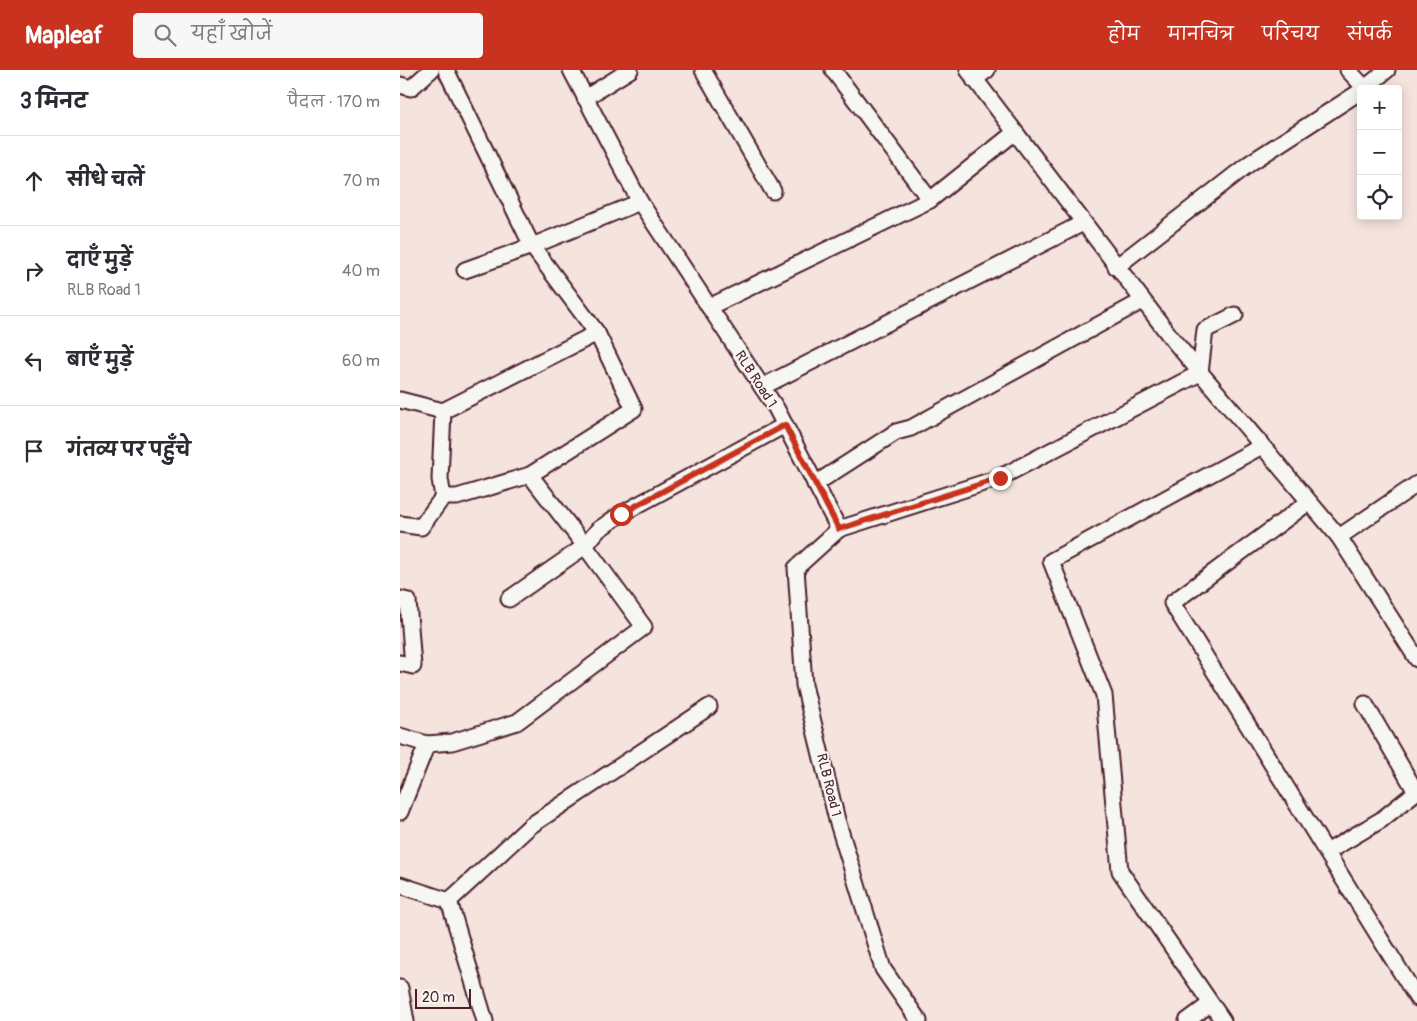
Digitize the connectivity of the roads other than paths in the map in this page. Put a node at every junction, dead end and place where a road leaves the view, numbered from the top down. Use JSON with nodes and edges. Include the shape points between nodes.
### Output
{"nodes":[{"id":1,"x":431,"y":70,"type":"edge"},
{"id":2,"x":446,"y":70,"type":"edge"},
{"id":3,"x":571,"y":70,"type":"edge"},
{"id":4,"x":630,"y":70,"type":"edge"},
{"id":5,"x":703,"y":70,"type":"edge"},
{"id":6,"x":833,"y":70,"type":"edge"},
{"id":7,"x":987,"y":70,"type":"edge"},
{"id":8,"x":1348,"y":70,"type":"edge"},
{"id":9,"x":1387,"y":70,"type":"edge"},
{"id":10,"x":971,"y":75,"type":"edge"},
{"id":11,"x":400,"y":85,"type":"edge"},
{"id":12,"x":1360,"y":85,"type":"edge"},
{"id":13,"x":1368,"y":85,"type":"edge"},
{"id":14,"x":1357,"y":93,"type":"edge"},
{"id":15,"x":585,"y":98,"type":"junction"},
{"id":16,"x":1014,"y":133,"type":"junction"},
{"id":17,"x":773,"y":192,"type":"dead end"},
{"id":18,"x":930,"y":200,"type":"junction"},
{"id":19,"x":640,"y":202,"type":"junction"},
{"id":20,"x":1083,"y":223,"type":"junction"},
{"id":21,"x":532,"y":246,"type":"junction"},
{"id":22,"x":1116,"y":267,"type":"junction"},
{"id":23,"x":465,"y":270,"type":"dead end"},
{"id":24,"x":1142,"y":301,"type":"junction"},
{"id":25,"x":709,"y":307,"type":"junction"},
{"id":26,"x":1235,"y":315,"type":"dead end"},
{"id":27,"x":597,"y":334,"type":"junction"},
{"id":28,"x":1200,"y":373,"type":"junction"},
{"id":29,"x":762,"y":387,"type":"junction"},
{"id":30,"x":400,"y":400,"type":"edge"},
{"id":31,"x":443,"y":412,"type":"junction"},
{"id":32,"x":785,"y":425,"type":"junction"},
{"id":33,"x":1262,"y":446,"type":"junction"},
{"id":34,"x":530,"y":475,"type":"junction"},
{"id":35,"x":815,"y":484,"type":"junction"},
{"id":36,"x":1417,"y":484,"type":"edge"},
{"id":37,"x":444,"y":497,"type":"junction"},
{"id":38,"x":1309,"y":502,"type":"junction"},
{"id":39,"x":400,"y":524,"type":"edge"},
{"id":40,"x":839,"y":529,"type":"junction"},
{"id":41,"x":1339,"y":537,"type":"junction"},
{"id":42,"x":585,"y":546,"type":"junction"},
{"id":43,"x":400,"y":599,"type":"edge"},
{"id":44,"x":509,"y":599,"type":"dead end"},
{"id":45,"x":1416,"y":657,"type":"edge"},
{"id":46,"x":400,"y":663,"type":"edge"},
{"id":47,"x":1365,"y":704,"type":"dead end"},
{"id":48,"x":709,"y":708,"type":"dead end"},
{"id":49,"x":400,"y":736,"type":"edge"},
{"id":50,"x":427,"y":744,"type":"junction"},
{"id":51,"x":400,"y":812,"type":"edge"},
{"id":52,"x":1327,"y":852,"type":"junction"},
{"id":53,"x":400,"y":885,"type":"edge"},
{"id":54,"x":449,"y":901,"type":"junction"},
{"id":55,"x":400,"y":988,"type":"edge"},
{"id":56,"x":1417,"y":998,"type":"edge"},
{"id":57,"x":1210,"y":1004,"type":"junction"},
{"id":58,"x":406,"y":1021,"type":"edge"},
{"id":59,"x":485,"y":1021,"type":"edge"},
{"id":60,"x":919,"y":1021,"type":"edge"},
{"id":61,"x":1187,"y":1021,"type":"edge"},
{"id":62,"x":1223,"y":1021,"type":"edge"}],
"edges":[{"from":1,"to":11,"type":"street","via":[[411,88]]},
{"from":2,"to":21,"type":"street"},
{"from":3,"to":15,"type":"street","name":"RLB Road 1"},
{"from":4,"to":15,"type":"street"},
{"from":5,"to":17,"type":"street"},
{"from":6,"to":18,"type":"street"},
{"from":7,"to":10,"type":"street"},
{"from":8,"to":12,"type":"street"},
{"from":9,"to":13,"type":"street"},
{"from":10,"to":16,"type":"street"},
{"from":14,"to":22,"type":"street","via":[[1250,163]]},
{"from":15,"to":19,"type":"street","name":"RLB Road 1"},
{"from":16,"to":18,"type":"street"},
{"from":16,"to":20,"type":"street"},
{"from":18,"to":25,"type":"street"},
{"from":19,"to":21,"type":"street"},
{"from":19,"to":25,"type":"street","name":"RLB Road 1"},
{"from":20,"to":22,"type":"street"},
{"from":20,"to":29,"type":"street"},
{"from":21,"to":23,"type":"street"},
{"from":21,"to":27,"type":"street"},
{"from":22,"to":24,"type":"street"},
{"from":24,"to":28,"type":"street"},
{"from":24,"to":35,"type":"street","via":[[910,428],[896,432]]},
{"from":25,"to":29,"type":"street","name":"RLB Road 1"},
{"from":26,"to":28,"type":"street","via":[[1205,330]]},
{"from":27,"to":31,"type":"street"},
{"from":27,"to":34,"type":"street","via":[[634,409]]},
{"from":28,"to":33,"type":"street"},
{"from":28,"to":40,"type":"street","via":[[1000,478]]},
{"from":29,"to":32,"type":"street","name":"RLB Road 1"},
{"from":30,"to":31,"type":"street"},
{"from":31,"to":37,"type":"street","via":[[440,479]]},
{"from":32,"to":35,"type":"street","name":"RLB Road 1"},
{"from":32,"to":42,"type":"street","via":[[621,514],[598,530]]},
{"from":33,"to":38,"type":"street"},
{"from":33,"to":57,"type":"street","via":[[1051,561],[1104,695],[1120,871]]},
{"from":34,"to":37,"type":"street","via":[[457,497]]},
{"from":34,"to":42,"type":"street"},
{"from":35,"to":40,"type":"street","name":"RLB Road 1"},
{"from":36,"to":41,"type":"street"},
{"from":37,"to":39,"type":"street","via":[[421,528]]},
{"from":38,"to":41,"type":"street"},
{"from":38,"to":52,"type":"street","via":[[1172,603]]},
{"from":40,"to":60,"type":"street","name":"RLB Road 1","via":[[796,568],[804,685],[837,820],[883,969]]},
{"from":41,"to":45,"type":"street"},
{"from":42,"to":44,"type":"street"},
{"from":42,"to":50,"type":"street","via":[[644,627],[517,722],[452,742]]},
{"from":43,"to":46,"type":"street","via":[[408,601],[413,666]]},
{"from":47,"to":52,"type":"street","via":[[1416,792],[1381,820]]},
{"from":48,"to":54,"type":"street","via":[[530,826]]},
{"from":49,"to":50,"type":"street"},
{"from":50,"to":51,"type":"street"},
{"from":52,"to":56,"type":"street"},
{"from":53,"to":54,"type":"street"},
{"from":54,"to":59,"type":"street"},
{"from":55,"to":58,"type":"street"},
{"from":57,"to":61,"type":"street"},
{"from":57,"to":62,"type":"street"}]}
